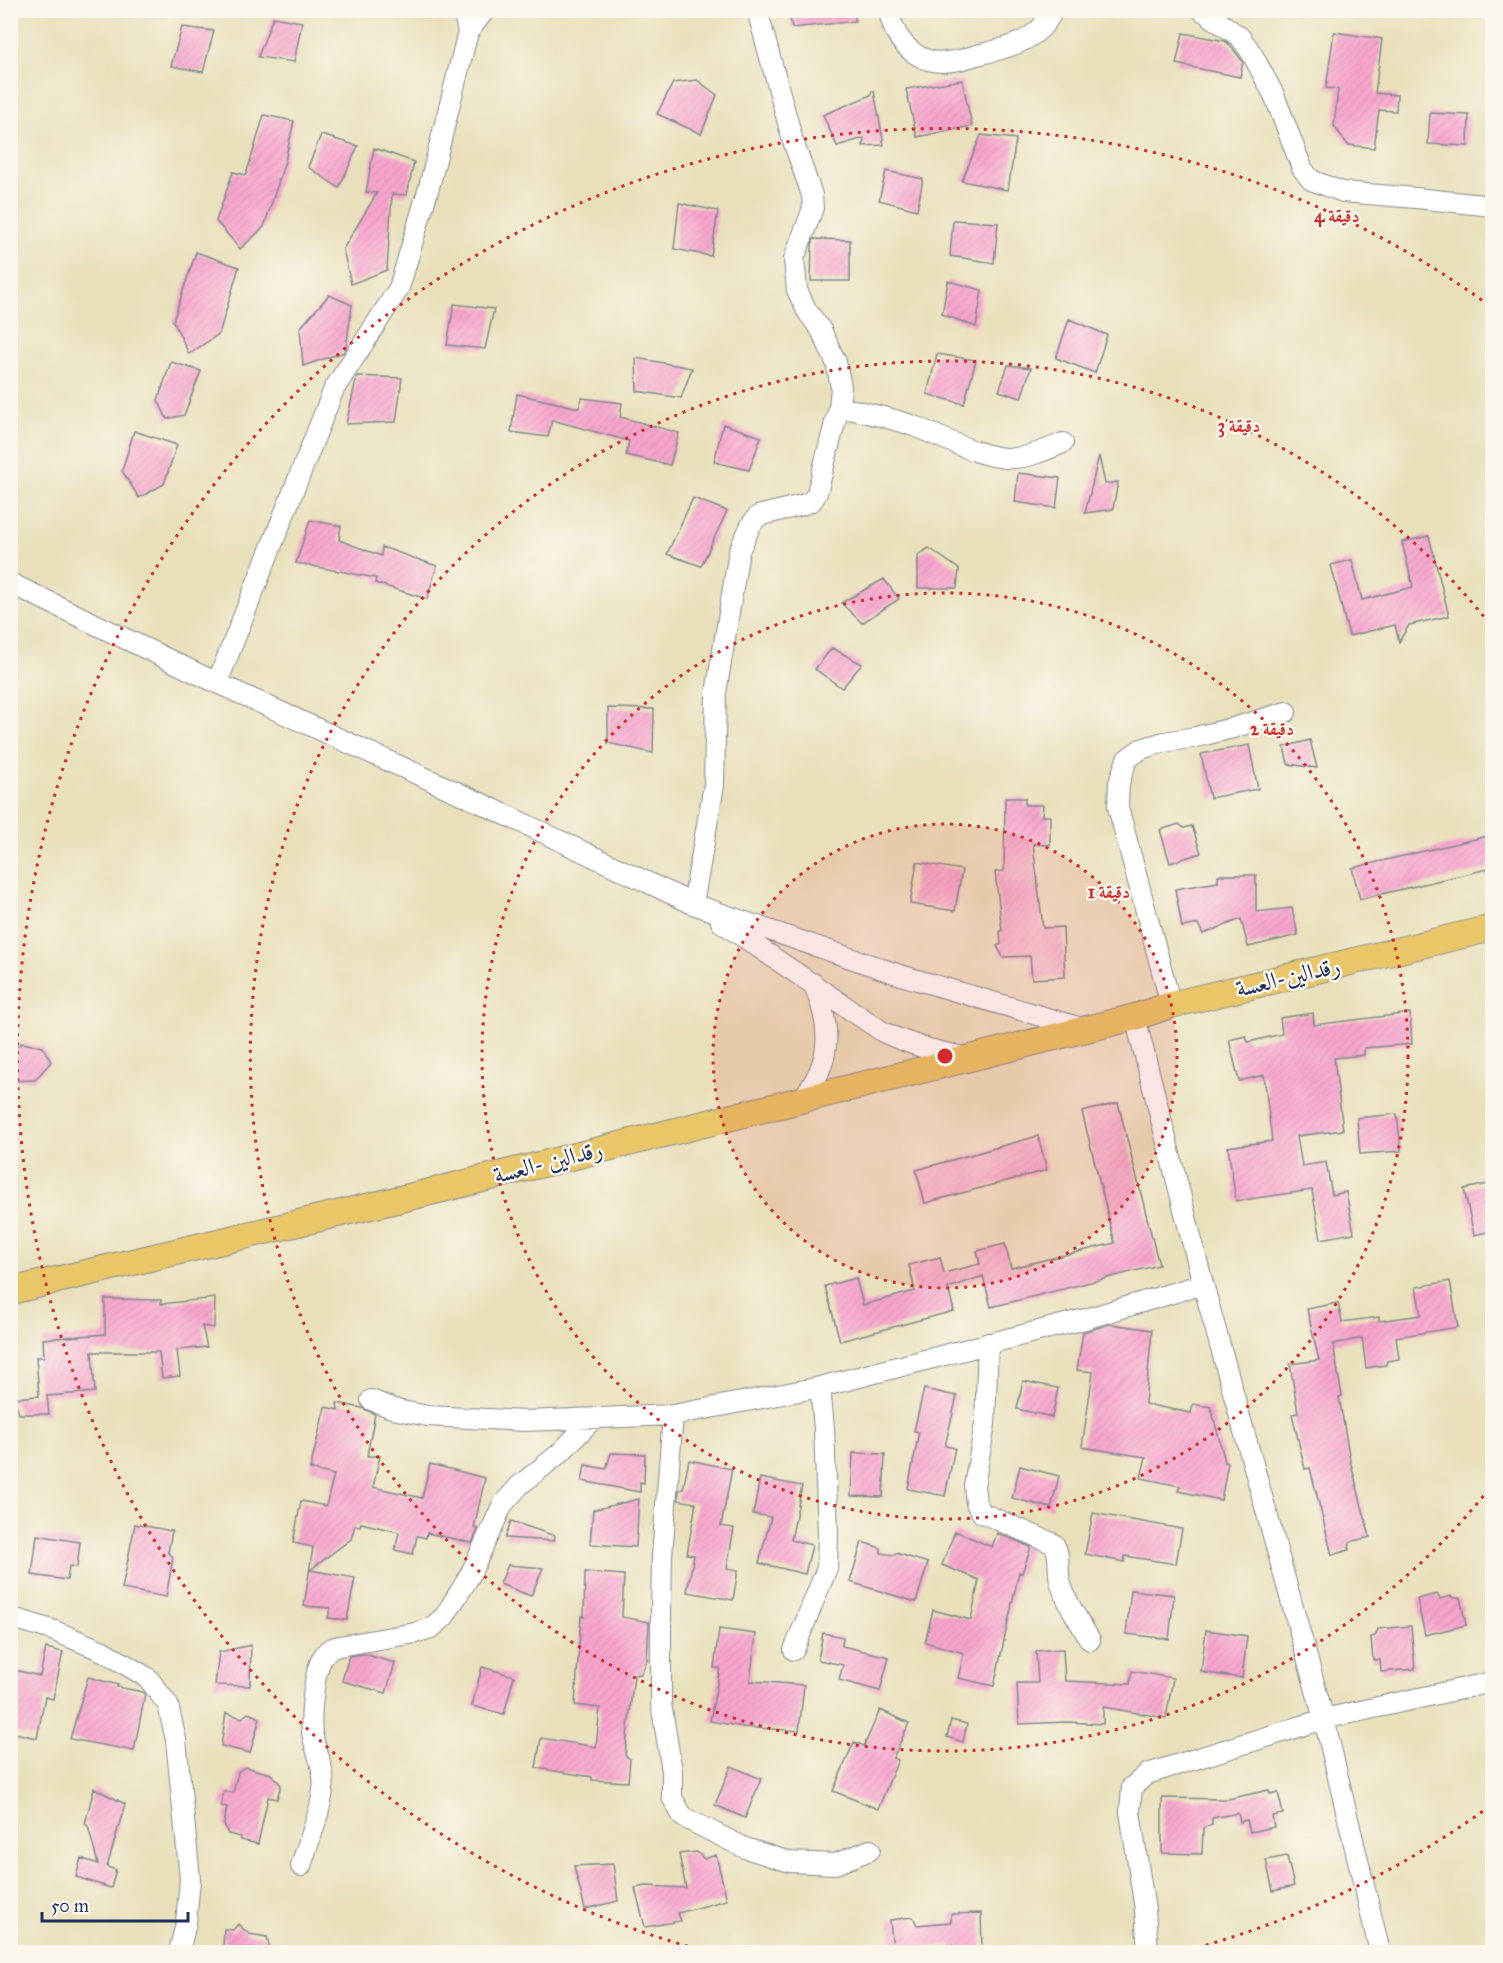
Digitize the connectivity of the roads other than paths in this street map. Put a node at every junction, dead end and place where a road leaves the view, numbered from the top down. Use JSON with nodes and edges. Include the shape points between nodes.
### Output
{"nodes":[{"id":1,"x":463,"y":10,"type":"edge"},
{"id":2,"x":485,"y":10,"type":"edge"},
{"id":3,"x":757,"y":10,"type":"edge"},
{"id":4,"x":889,"y":10,"type":"edge"},
{"id":5,"x":1053,"y":10,"type":"edge"},
{"id":6,"x":1202,"y":10,"type":"edge"},
{"id":7,"x":468,"y":32,"type":"junction"},
{"id":8,"x":1492,"y":206,"type":"edge"},
{"id":9,"x":839,"y":407,"type":"junction"},
{"id":10,"x":1063,"y":443,"type":"dead end"},
{"id":11,"x":10,"y":583,"type":"edge"},
{"id":12,"x":217,"y":683,"type":"junction"},
{"id":13,"x":1286,"y":712,"type":"dead end"},
{"id":14,"x":693,"y":904,"type":"junction"},
{"id":15,"x":1492,"y":928,"type":"edge"},
{"id":16,"x":813,"y":983,"type":"junction"},
{"id":17,"x":1171,"y":1005,"type":"junction"},
{"id":18,"x":1135,"y":1017,"type":"junction"},
{"id":19,"x":1085,"y":1029,"type":"junction"},
{"id":20,"x":970,"y":1058,"type":"junction"},
{"id":21,"x":802,"y":1099,"type":"junction"},
{"id":22,"x":1203,"y":1284,"type":"junction"},
{"id":23,"x":10,"y":1291,"type":"edge"},
{"id":24,"x":988,"y":1343,"type":"junction"},
{"id":25,"x":819,"y":1388,"type":"junction"},
{"id":26,"x":371,"y":1400,"type":"dead end"},
{"id":27,"x":673,"y":1415,"type":"junction"},
{"id":28,"x":593,"y":1419,"type":"junction"},
{"id":29,"x":10,"y":1617,"type":"edge"},
{"id":30,"x":1090,"y":1640,"type":"dead end"},
{"id":31,"x":794,"y":1650,"type":"dead end"},
{"id":32,"x":1492,"y":1682,"type":"edge"},
{"id":33,"x":1324,"y":1719,"type":"junction"},
{"id":34,"x":870,"y":1850,"type":"dead end"},
{"id":35,"x":301,"y":1866,"type":"dead end"},
{"id":36,"x":179,"y":1953,"type":"edge"},
{"id":37,"x":1148,"y":1953,"type":"edge"},
{"id":38,"x":1380,"y":1953,"type":"edge"}],
"edges":[{"from":1,"to":7,"type":"street"},
{"from":2,"to":7,"type":"street"},
{"from":3,"to":9,"type":"street","via":[[812,195],[813,208],[794,259],[797,290],[836,362],[841,387]]},
{"from":4,"to":5,"type":"street","via":[[894,31],[912,53],[932,61],[952,62],[1023,41],[1040,31]]},
{"from":6,"to":8,"type":"street","via":[[1240,37],[1251,52],[1274,95],[1302,168],[1311,180],[1342,192]]},
{"from":7,"to":12,"type":"street","via":[[399,288],[334,389]]},
{"from":9,"to":10,"type":"street","via":[[909,424],[997,458],[1039,453]]},
{"from":9,"to":14,"type":"street","via":[[817,494],[802,505],[758,516],[739,550],[716,693],[714,785]]},
{"from":11,"to":12,"type":"street"},
{"from":12,"to":14,"type":"street"},
{"from":13,"to":17,"type":"street","via":[[1141,748],[1127,759],[1119,783],[1118,807]]},
{"from":14,"to":16,"type":"street"},
{"from":14,"to":19,"type":"street","via":[[897,974]]},
{"from":15,"to":17,"type":"main road","name":"رقدالين-العسة"},
{"from":16,"to":20,"type":"street","via":[[883,1032],[927,1050]]},
{"from":16,"to":21,"type":"street","via":[[824,1008],[825,1055],[815,1083]]},
{"from":17,"to":18,"type":"main road","name":"رقدالين-العسة"},
{"from":18,"to":19,"type":"main road","name":"رقدالين-العسة"},
{"from":18,"to":22,"type":"street"},
{"from":19,"to":20,"type":"main road","name":"رقدالين -العسة"},
{"from":20,"to":21,"type":"main road","name":"رقدالين -العسة"},
{"from":21,"to":23,"type":"main road","name":"رقدالين -العسة"},
{"from":22,"to":24,"type":"street"},
{"from":22,"to":33,"type":"street"},
{"from":24,"to":25,"type":"street"},
{"from":24,"to":30,"type":"street","via":[[985,1424],[974,1486],[976,1503],[982,1513],[1054,1544],[1059,1552],[1060,1580],[1066,1598]]},
{"from":25,"to":27,"type":"street"},
{"from":25,"to":31,"type":"street","via":[[824,1428],[827,1568]]},
{"from":26,"to":28,"type":"street","via":[[428,1416],[525,1421]]},
{"from":27,"to":28,"type":"street"},
{"from":27,"to":34,"type":"street","via":[[661,1613],[661,1703],[672,1771],[672,1797],[684,1818],[745,1848],[790,1862],[835,1864]]},
{"from":28,"to":35,"type":"street","via":[[503,1504],[469,1577],[444,1617],[431,1628],[329,1649],[322,1657],[311,1706],[312,1731],[324,1775],[323,1792]]},
{"from":29,"to":36,"type":"street","via":[[103,1651],[148,1678],[168,1706],[176,1740],[190,1879]]},
{"from":32,"to":33,"type":"street"},
{"from":33,"to":37,"type":"street","via":[[1147,1774],[1132,1787],[1130,1812]]},
{"from":33,"to":38,"type":"street"}]}
